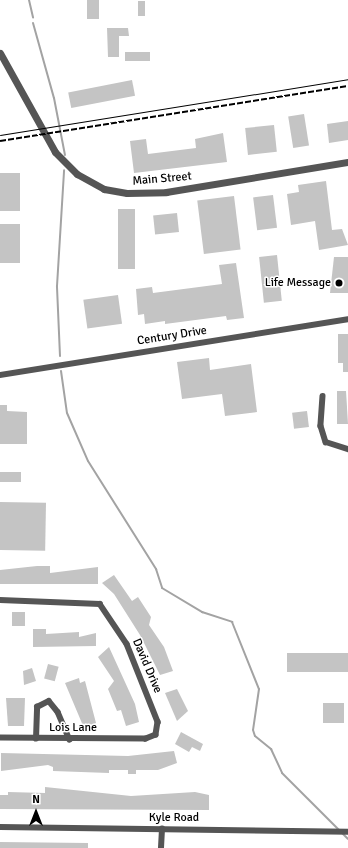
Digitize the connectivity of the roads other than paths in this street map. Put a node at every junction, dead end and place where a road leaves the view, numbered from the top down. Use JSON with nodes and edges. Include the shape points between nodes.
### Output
{"nodes":[{"id":1,"x":0,"y":53,"type":"edge"},
{"id":2,"x":348,"y":162,"type":"edge"},
{"id":3,"x":348,"y":320,"type":"edge"},
{"id":4,"x":0,"y":375,"type":"edge"},
{"id":5,"x":323,"y":396,"type":"dead end"},
{"id":6,"x":348,"y":449,"type":"edge"},
{"id":7,"x":0,"y":600,"type":"edge"},
{"id":8,"x":0,"y":738,"type":"edge"},
{"id":9,"x":36,"y":739,"type":"junction"},
{"id":10,"x":146,"y":739,"type":"joint"},
{"id":11,"x":70,"y":740,"type":"junction"},
{"id":12,"x":0,"y":827,"type":"edge"},
{"id":13,"x":162,"y":829,"type":"junction"},
{"id":14,"x":348,"y":832,"type":"edge"},
{"id":15,"x":161,"y":848,"type":"edge"}],
"edges":[{"from":1,"to":2,"type":"street","name":"Main Street","via":[[55,152],[77,174],[104,189],[127,193],[166,192]]},
{"from":3,"to":4,"type":"street","name":"Century Drive"},
{"from":5,"to":6,"type":"street","via":[[321,426],[326,442]]},
{"from":7,"to":10,"type":"street","name":"David Drive","via":[[100,604],[127,644],[157,717],[156,735]]},
{"from":8,"to":9,"type":"street","name":"Lois Lane"},
{"from":9,"to":11,"type":"street","name":"Lois Lane"},
{"from":9,"to":11,"type":"street","via":[[37,707],[48,701],[58,712]]},
{"from":10,"to":11,"type":"street","name":"Lois Lane"},
{"from":12,"to":13,"type":"street","name":"Kyle Road"},
{"from":13,"to":14,"type":"street","name":"Kyle Road"},
{"from":13,"to":15,"type":"street"}]}
